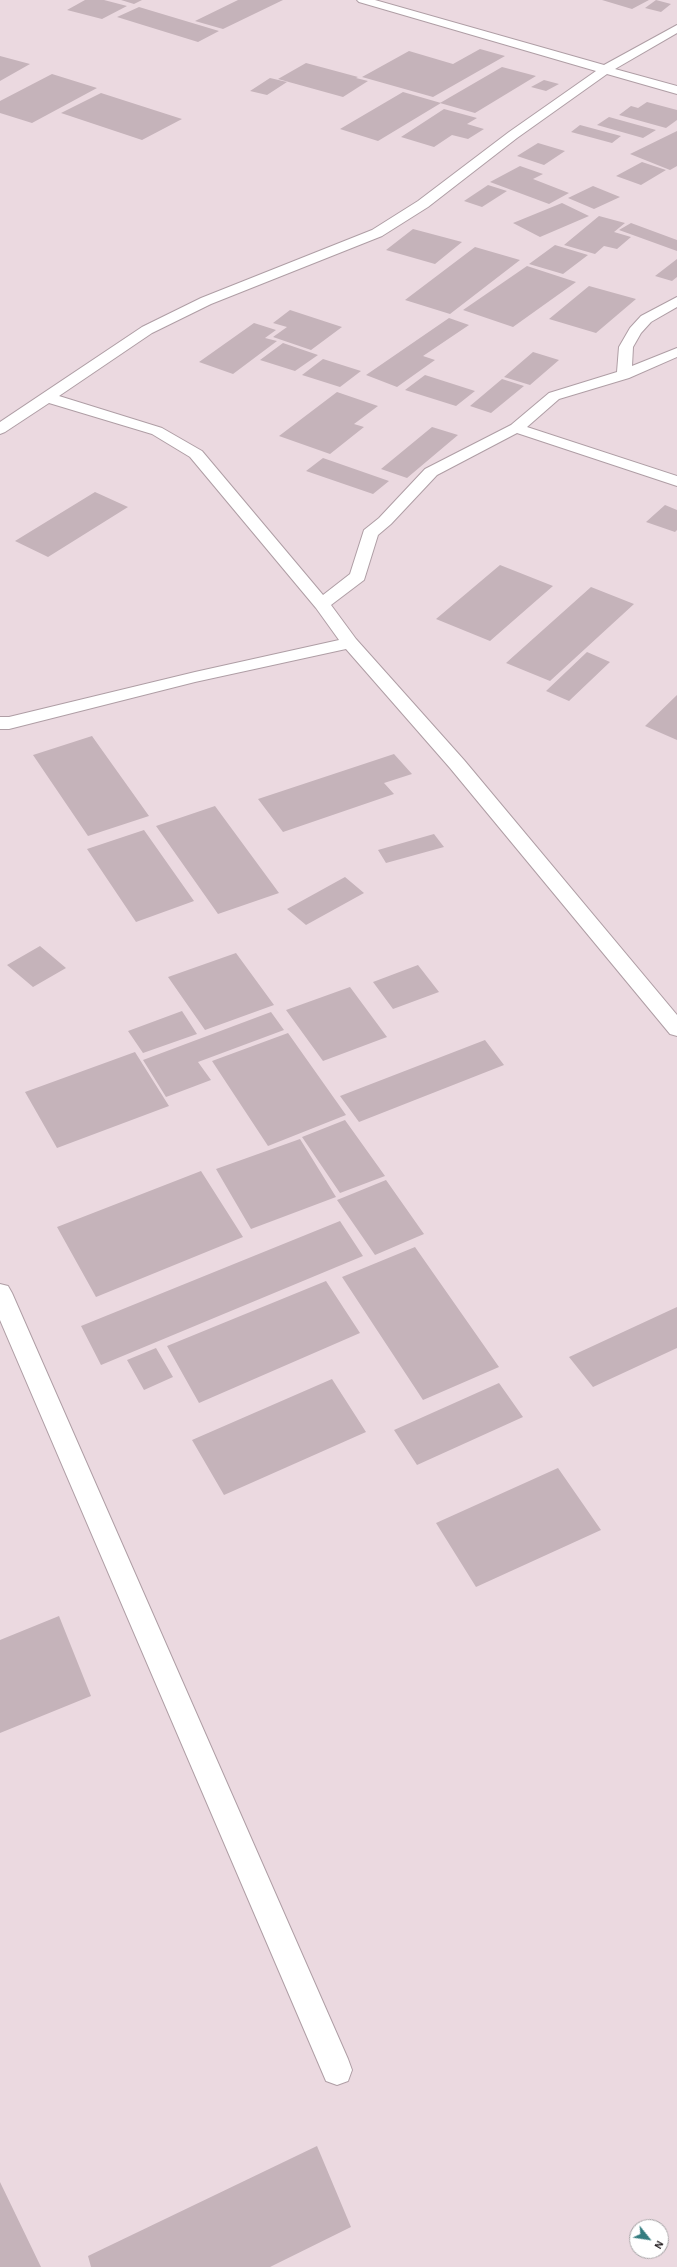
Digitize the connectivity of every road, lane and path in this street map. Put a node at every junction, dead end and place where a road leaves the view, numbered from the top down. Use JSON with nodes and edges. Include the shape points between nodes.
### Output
{"nodes":[{"id":1,"x":363,"y":0,"type":"edge"},
{"id":2,"x":677,"y":28,"type":"edge"},
{"id":3,"x":606,"y":69,"type":"junction"},
{"id":4,"x":677,"y":90,"type":"edge"},
{"id":5,"x":677,"y":301,"type":"edge"},
{"id":6,"x":677,"y":352,"type":"edge"},
{"id":7,"x":624,"y":375,"type":"junction"},
{"id":8,"x":47,"y":397,"type":"junction"},
{"id":9,"x":516,"y":428,"type":"junction"},
{"id":10,"x":0,"y":429,"type":"edge"},
{"id":11,"x":677,"y":481,"type":"edge"},
{"id":12,"x":322,"y":604,"type":"junction"},
{"id":13,"x":350,"y":643,"type":"junction"},
{"id":14,"x":0,"y":723,"type":"edge"},
{"id":15,"x":677,"y":1029,"type":"edge"},
{"id":16,"x":0,"y":1293,"type":"edge"},
{"id":17,"x":337,"y":2070,"type":"dead end"}],
"edges":[{"from":1,"to":3,"type":"street"},
{"from":2,"to":3,"type":"street"},
{"from":3,"to":4,"type":"street"},
{"from":3,"to":8,"type":"street","via":[[513,135],[423,204],[377,233],[206,301],[147,330]]},
{"from":5,"to":7,"type":"street","via":[[646,319],[635,331],[626,347]]},
{"from":6,"to":7,"type":"street"},
{"from":7,"to":9,"type":"street","via":[[554,396]]},
{"from":8,"to":10,"type":"street"},
{"from":8,"to":12,"type":"street","via":[[157,431],[196,454]]},
{"from":9,"to":11,"type":"street"},
{"from":9,"to":12,"type":"street","via":[[432,472],[370,533],[358,576]]},
{"from":12,"to":13,"type":"street"},
{"from":13,"to":14,"type":"street","via":[[195,677],[9,723]]},
{"from":13,"to":15,"type":"street","via":[[457,764]]},
{"from":16,"to":17,"type":"street"}]}
